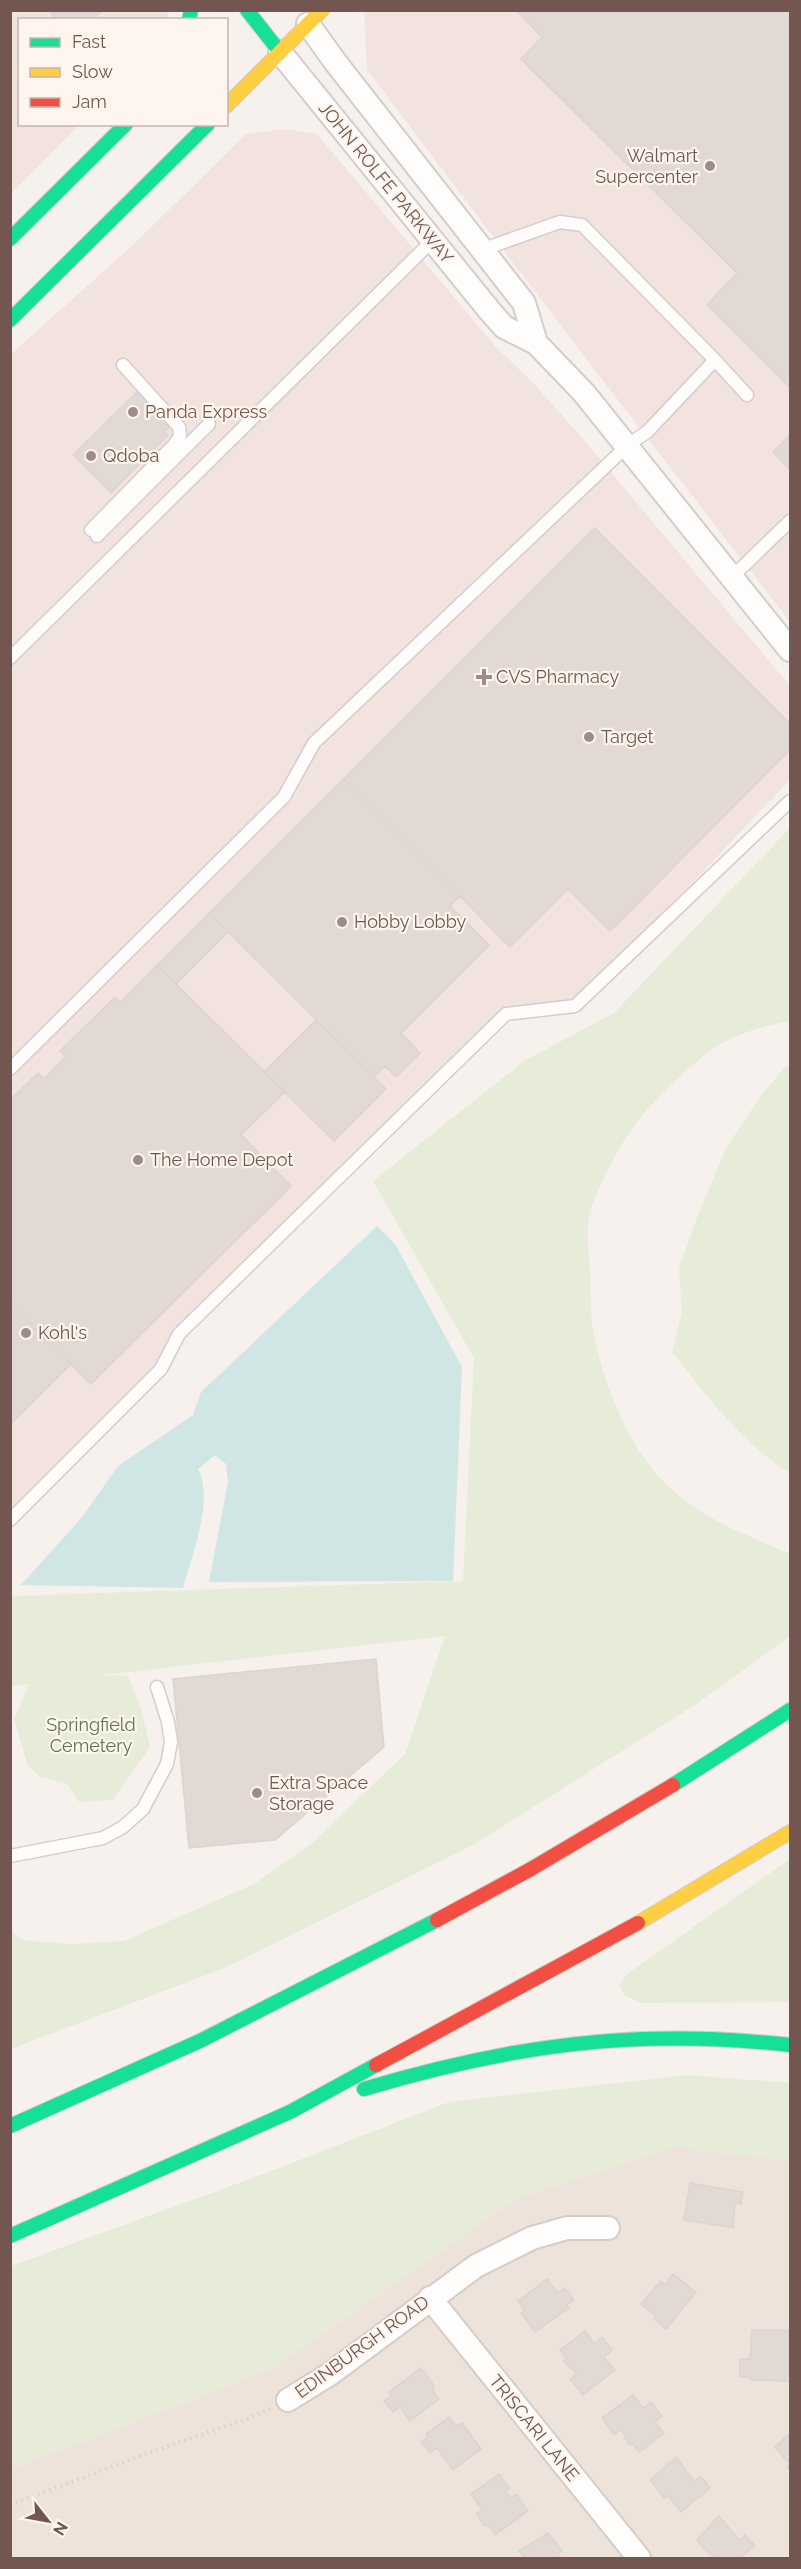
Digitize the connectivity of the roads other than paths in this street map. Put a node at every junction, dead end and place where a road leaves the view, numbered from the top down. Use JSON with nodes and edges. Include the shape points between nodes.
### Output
{"nodes":[{"id":1,"x":248,"y":10,"type":"edge"},
{"id":2,"x":310,"y":15,"type":"edge"},
{"id":3,"x":280,"y":52,"type":"junction"},
{"id":4,"x":228,"y":104,"type":"edge"},
{"id":5,"x":124,"y":126,"type":"edge"},
{"id":6,"x":206,"y":126,"type":"edge"},
{"id":7,"x":10,"y":239,"type":"edge"},
{"id":8,"x":432,"y":241,"type":"junction"},
{"id":9,"x":484,"y":249,"type":"junction"},
{"id":10,"x":10,"y":320,"type":"edge"},
{"id":11,"x":536,"y":343,"type":"junction"},
{"id":12,"x":715,"y":360,"type":"junction"},
{"id":13,"x":123,"y":365,"type":"dead end"},
{"id":14,"x":747,"y":396,"type":"dead end"},
{"id":15,"x":209,"y":424,"type":"dead end"},
{"id":16,"x":627,"y":446,"type":"junction"},
{"id":17,"x":790,"y":521,"type":"edge"},
{"id":18,"x":732,"y":577,"type":"junction"},
{"id":19,"x":790,"y":650,"type":"edge"},
{"id":20,"x":10,"y":658,"type":"edge"},
{"id":21,"x":790,"y":801,"type":"edge"},
{"id":22,"x":10,"y":1069,"type":"edge"},
{"id":23,"x":10,"y":1520,"type":"edge"},
{"id":24,"x":157,"y":1687,"type":"dead end"},
{"id":25,"x":790,"y":1710,"type":"edge"},
{"id":26,"x":790,"y":1832,"type":"edge"},
{"id":27,"x":10,"y":1856,"type":"edge"},
{"id":28,"x":790,"y":2045,"type":"edge"},
{"id":29,"x":290,"y":2112,"type":"junction"},
{"id":30,"x":10,"y":2126,"type":"edge"},
{"id":31,"x":608,"y":2228,"type":"dead end"},
{"id":32,"x":10,"y":2236,"type":"edge"},
{"id":33,"x":430,"y":2298,"type":"junction"},
{"id":34,"x":288,"y":2400,"type":"road end"},
{"id":35,"x":639,"y":2559,"type":"edge"}],
"edges":[{"from":1,"to":3,"type":"main road","name":"JOHN ROLFE PARKWAY"},
{"from":2,"to":3,"type":"main road"},
{"from":2,"to":9,"type":"street","name":"JOHN ROLFE PARKWAY","via":[[408,156]]},
{"from":3,"to":4,"type":"main road"},
{"from":3,"to":8,"type":"street","name":"JOHN ROLFE PARKWAY"},
{"from":5,"to":7,"type":"main road"},
{"from":6,"to":10,"type":"main road"},
{"from":8,"to":11,"type":"street","name":"JOHN ROLFE PARKWAY","via":[[504,327]]},
{"from":8,"to":20,"type":"lane"},
{"from":9,"to":11,"type":"street","name":"JOHN ROLFE PARKWAY","via":[[524,303]]},
{"from":9,"to":12,"type":"lane","via":[[560,222],[582,225]]},
{"from":11,"to":16,"type":"street","name":"JOHN ROLFE PARKWAY"},
{"from":12,"to":14,"type":"lane"},
{"from":12,"to":16,"type":"lane","via":[[648,431]]},
{"from":13,"to":15,"type":"lane","via":[[179,427],[180,436],[94,533]]},
{"from":16,"to":18,"type":"street","name":"JOHN ROLFE PARKWAY"},
{"from":16,"to":22,"type":"lane","via":[[314,743],[284,797]]},
{"from":17,"to":18,"type":"lane"},
{"from":18,"to":19,"type":"street","name":"JOHN ROLFE PARKWAY"},
{"from":21,"to":23,"type":"lane","via":[[576,1006],[506,1014],[179,1334],[161,1369]]},
{"from":24,"to":27,"type":"lane","via":[[171,1742],[167,1764],[143,1809],[103,1838]]},
{"from":25,"to":30,"type":"main road","via":[[512,1881],[165,2058]]},
{"from":26,"to":29,"type":"main road","via":[[646,1919]]},
{"from":28,"to":29,"type":"main road","via":[[718,2037],[636,2037],[549,2046],[469,2060]]},
{"from":29,"to":32,"type":"main road"},
{"from":31,"to":33,"type":"street","name":"EDINBURGH ROAD","via":[[567,2228],[532,2238],[476,2266]]},
{"from":33,"to":34,"type":"street","name":"EDINBURGH ROAD","via":[[330,2374]]},
{"from":33,"to":35,"type":"street","name":"TRISCARI LANE"}]}
